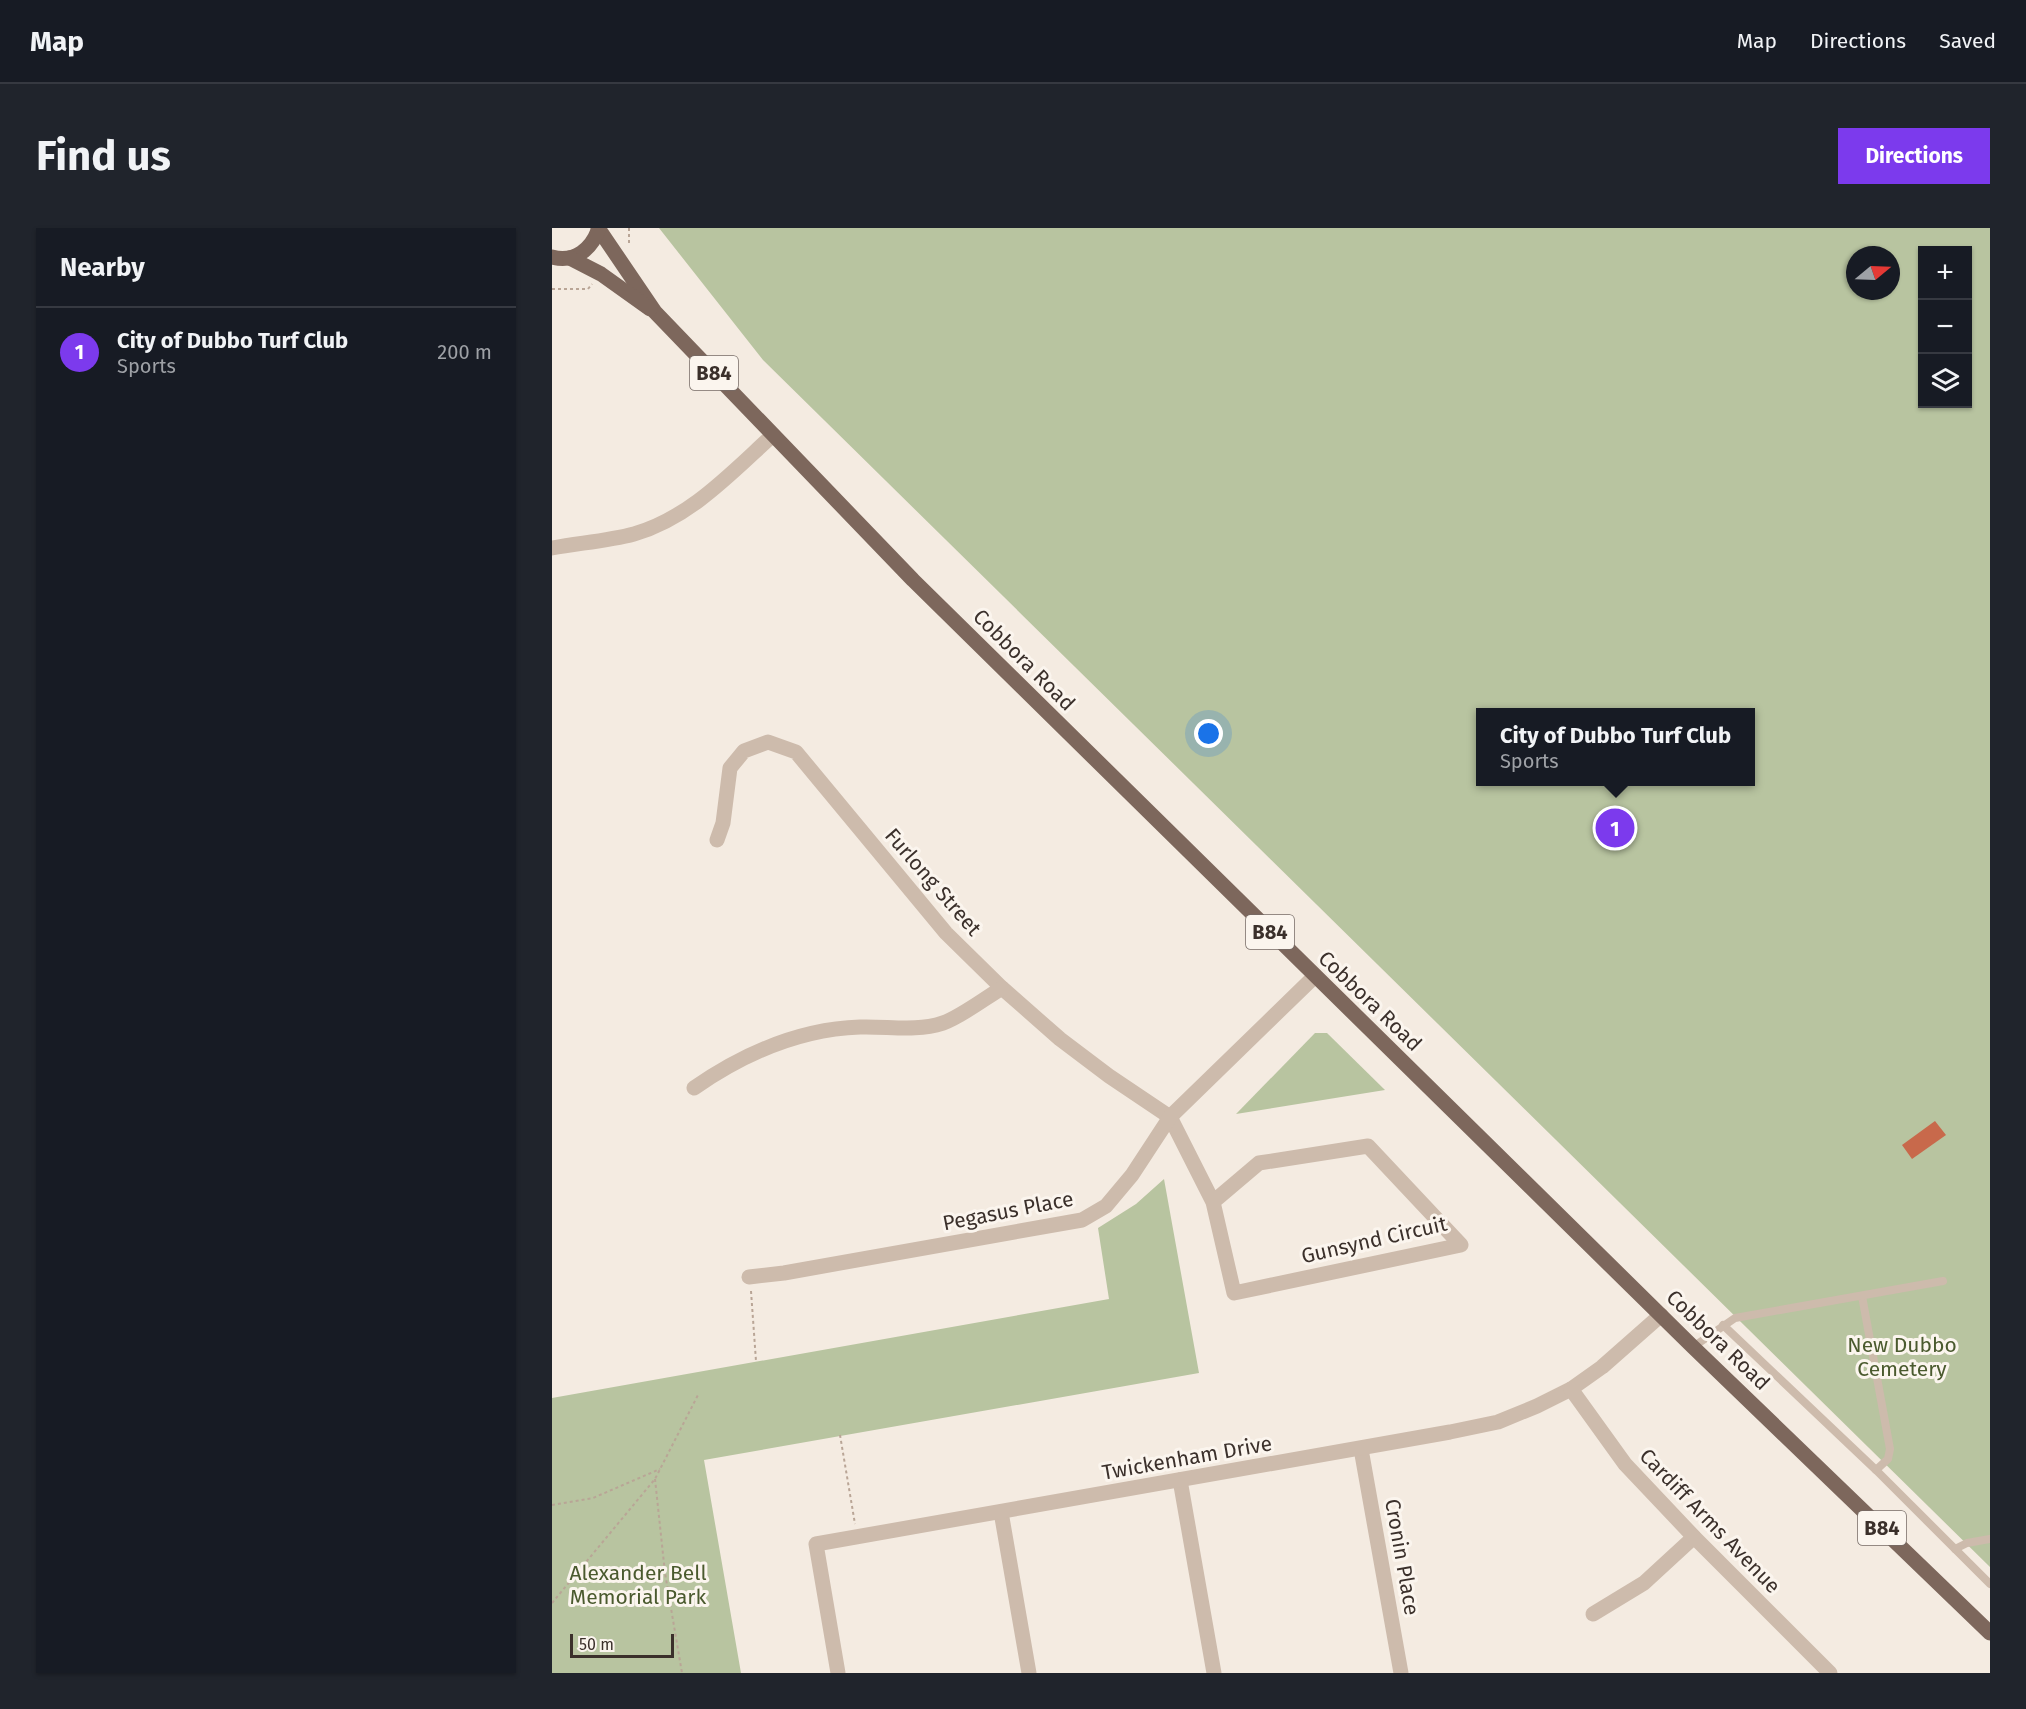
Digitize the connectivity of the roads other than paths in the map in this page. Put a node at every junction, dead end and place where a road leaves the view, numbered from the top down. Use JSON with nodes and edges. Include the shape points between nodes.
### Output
{"nodes":[{"id":1,"x":598,"y":228,"type":"edge"},
{"id":2,"x":552,"y":256,"type":"edge"},
{"id":3,"x":570,"y":258,"type":"junction"},
{"id":4,"x":655,"y":312,"type":"junction"},
{"id":5,"x":773,"y":435,"type":"junction"},
{"id":6,"x":552,"y":548,"type":"edge"},
{"id":7,"x":717,"y":840,"type":"dead end"},
{"id":8,"x":1315,"y":976,"type":"junction"},
{"id":9,"x":1002,"y":988,"type":"junction"},
{"id":10,"x":694,"y":1088,"type":"dead end"},
{"id":11,"x":1170,"y":1117,"type":"junction"},
{"id":12,"x":1213,"y":1202,"type":"junction"},
{"id":13,"x":749,"y":1276,"type":"road end"},
{"id":14,"x":1943,"y":1281,"type":"dead end"},
{"id":15,"x":1862,"y":1296,"type":"junction"},
{"id":16,"x":1661,"y":1315,"type":"junction"},
{"id":17,"x":1723,"y":1325,"type":"junction"},
{"id":18,"x":1693,"y":1347,"type":"junction"},
{"id":19,"x":1571,"y":1389,"type":"junction"},
{"id":20,"x":1361,"y":1449,"type":"junction"},
{"id":21,"x":1876,"y":1470,"type":"junction"},
{"id":22,"x":1180,"y":1480,"type":"junction"},
{"id":23,"x":1001,"y":1512,"type":"junction"},
{"id":24,"x":1694,"y":1537,"type":"junction"},
{"id":25,"x":1990,"y":1539,"type":"edge"},
{"id":26,"x":1955,"y":1549,"type":"junction"},
{"id":27,"x":1990,"y":1584,"type":"edge"},
{"id":28,"x":1593,"y":1614,"type":"dead end"},
{"id":29,"x":1990,"y":1633,"type":"edge"},
{"id":30,"x":1823,"y":1671,"type":"edge"},
{"id":31,"x":838,"y":1673,"type":"edge"},
{"id":32,"x":1029,"y":1673,"type":"edge"},
{"id":33,"x":1214,"y":1673,"type":"edge"},
{"id":34,"x":1401,"y":1673,"type":"edge"}],
"edges":[{"from":1,"to":3,"type":"main road","number":"B84","via":[[588,248]]},
{"from":1,"to":4,"type":"main road","name":"Cobbora Road","number":"B84"},
{"from":2,"to":3,"type":"main road","number":"B84"},
{"from":3,"to":4,"type":"main road","name":"Cobbora Road","number":"B84","via":[[601,274]]},
{"from":4,"to":5,"type":"main road","name":"Cobbora Road","number":"B84"},
{"from":5,"to":6,"type":"street","via":[[700,500],[668,521],[634,534]]},
{"from":5,"to":8,"type":"main road","name":"Cobbora Road","number":"B84","via":[[971,638]]},
{"from":7,"to":9,"type":"street","name":"Furlong Street","via":[[730,768],[744,751],[768,742],[796,752],[946,933]]},
{"from":8,"to":11,"type":"street","name":"Pegasus Place"},
{"from":8,"to":16,"type":"main road","name":"Cobbora Road","number":"B84"},
{"from":9,"to":10,"type":"street","via":[[944,1023],[910,1029],[860,1027],[819,1032],[761,1049]]},
{"from":9,"to":11,"type":"street","name":"Furlong Street","via":[[1108,1076]]},
{"from":11,"to":12,"type":"street","name":"Gunsynd Circuit"},
{"from":11,"to":13,"type":"street","name":"Pegasus Place","via":[[1132,1175],[1106,1206],[1082,1220]]},
{"from":12,"to":12,"type":"street","name":"Gunsynd Circuit","via":[[1234,1293],[1461,1245],[1368,1146],[1260,1163]]},
{"from":14,"to":15,"type":"lane"},
{"from":15,"to":17,"type":"lane","via":[[1736,1318]]},
{"from":15,"to":21,"type":"lane","via":[[1890,1449],[1888,1459]]},
{"from":16,"to":18,"type":"main road","name":"Cobbora Road","number":"B84"},
{"from":16,"to":19,"type":"street","name":"Twickenham Drive"},
{"from":17,"to":18,"type":"lane"},
{"from":17,"to":21,"type":"lane"},
{"from":18,"to":29,"type":"main road","name":"Cobbora Road","number":"B84"},
{"from":19,"to":20,"type":"street","name":"Twickenham Drive","via":[[1498,1422]]},
{"from":19,"to":24,"type":"street","name":"Cardiff Arms Avenue","via":[[1625,1464]]},
{"from":20,"to":22,"type":"street","name":"Twickenham Drive"},
{"from":20,"to":34,"type":"street","name":"Cronin Place"},
{"from":21,"to":26,"type":"lane"},
{"from":22,"to":23,"type":"street","name":"Twickenham Drive"},
{"from":22,"to":33,"type":"street"},
{"from":23,"to":31,"type":"street","name":"Twickenham Drive","via":[[816,1544]]},
{"from":23,"to":32,"type":"street"},
{"from":24,"to":28,"type":"street","via":[[1644,1583]]},
{"from":24,"to":30,"type":"street","name":"Cardiff Arms Avenue"},
{"from":25,"to":26,"type":"lane"},
{"from":26,"to":27,"type":"lane"}]}
